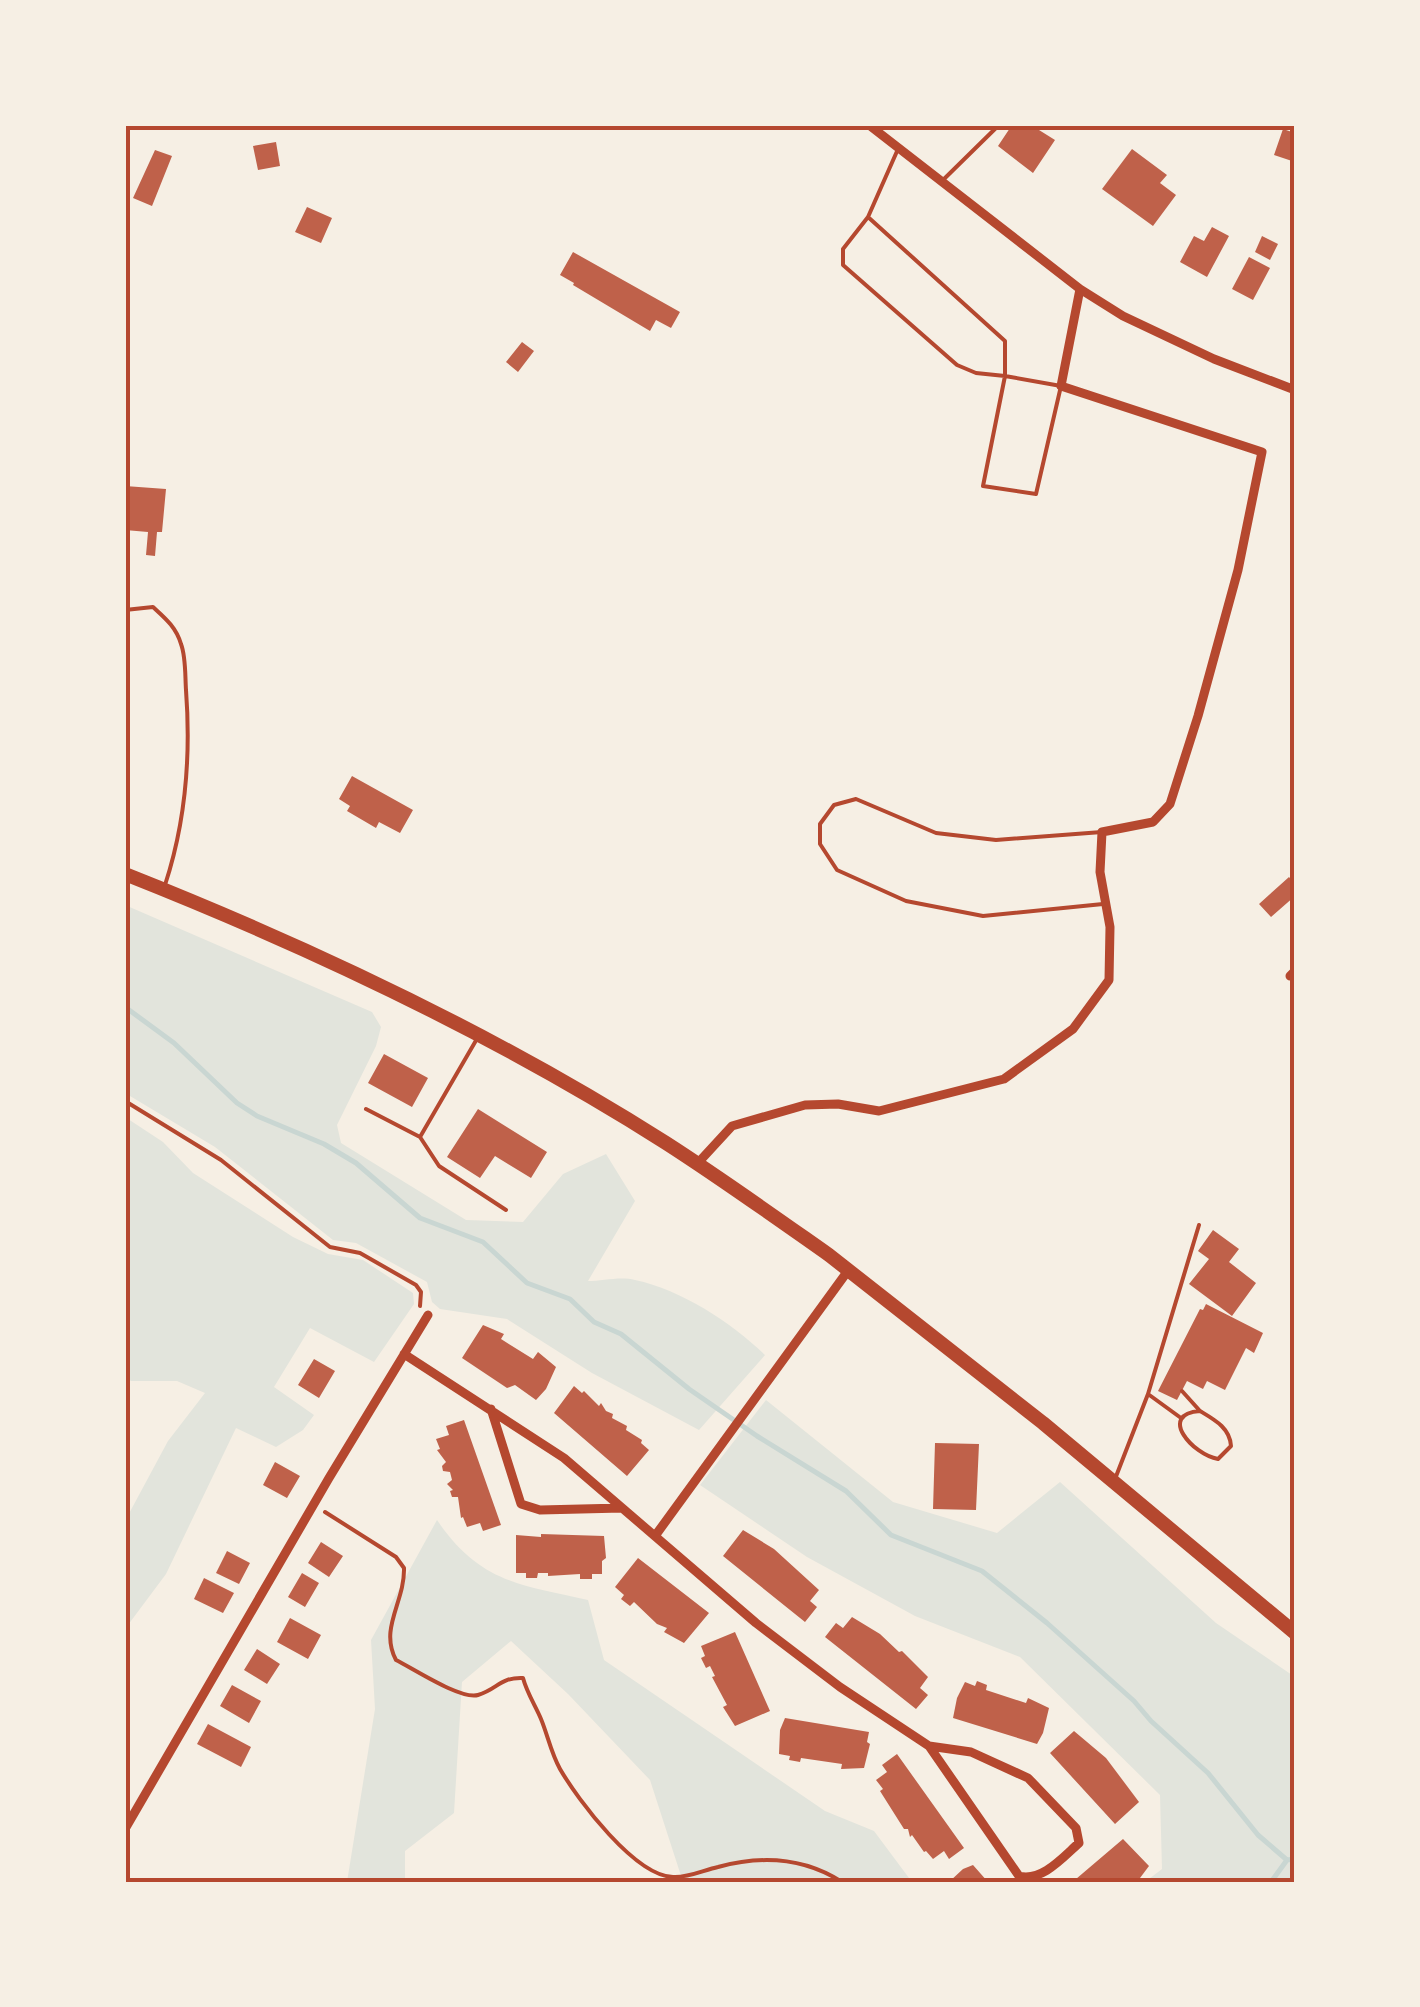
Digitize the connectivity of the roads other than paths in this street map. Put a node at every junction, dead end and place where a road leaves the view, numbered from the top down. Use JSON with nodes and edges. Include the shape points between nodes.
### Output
{"nodes":[{"id":1,"x":869,"y":125,"type":"edge"},
{"id":2,"x":999,"y":125,"type":"edge"},
{"id":3,"x":898,"y":150,"type":"junction"},
{"id":4,"x":941,"y":182,"type":"junction"},
{"id":5,"x":868,"y":217,"type":"junction"},
{"id":6,"x":1080,"y":289,"type":"junction"},
{"id":7,"x":1005,"y":376,"type":"junction"},
{"id":8,"x":1062,"y":386,"type":"junction"},
{"id":9,"x":1295,"y":390,"type":"edge"},
{"id":10,"x":125,"y":610,"type":"edge"},
{"id":11,"x":1102,"y":832,"type":"junction"},
{"id":12,"x":125,"y":874,"type":"edge"},
{"id":13,"x":164,"y":889,"type":"junction"},
{"id":14,"x":1106,"y":904,"type":"junction"},
{"id":15,"x":478,"y":1036,"type":"junction"},
{"id":16,"x":366,"y":1109,"type":"dead end"},
{"id":17,"x":420,"y":1137,"type":"junction"},
{"id":18,"x":697,"y":1164,"type":"junction"},
{"id":19,"x":506,"y":1210,"type":"dead end"},
{"id":20,"x":1199,"y":1225,"type":"dead end"},
{"id":21,"x":847,"y":1272,"type":"junction"},
{"id":22,"x":422,"y":1314,"type":"road end"},
{"id":23,"x":404,"y":1354,"type":"junction"},
{"id":24,"x":1154,"y":1374,"type":"junction"},
{"id":25,"x":1164,"y":1380,"type":"dead end"},
{"id":26,"x":1182,"y":1391,"type":"dead end"},
{"id":27,"x":1148,"y":1394,"type":"junction"},
{"id":28,"x":491,"y":1409,"type":"junction"},
{"id":29,"x":1200,"y":1411,"type":"junction"},
{"id":30,"x":1182,"y":1419,"type":"junction"},
{"id":31,"x":1114,"y":1483,"type":"junction"},
{"id":32,"x":622,"y":1508,"type":"junction"},
{"id":33,"x":654,"y":1536,"type":"junction"},
{"id":34,"x":1295,"y":1633,"type":"edge"},
{"id":35,"x":929,"y":1746,"type":"junction"},
{"id":36,"x":125,"y":1829,"type":"edge"}],
"edges":[{"from":1,"to":3,"type":"street"},
{"from":2,"to":4,"type":"lane"},
{"from":3,"to":4,"type":"street"},
{"from":3,"to":5,"type":"lane"},
{"from":4,"to":6,"type":"street"},
{"from":5,"to":7,"type":"lane","via":[[1005,342]]},
{"from":5,"to":7,"type":"lane","via":[[843,249],[842,265],[958,364],[976,374]]},
{"from":6,"to":8,"type":"street"},
{"from":6,"to":9,"type":"street","via":[[1179,343]]},
{"from":7,"to":8,"type":"lane"},
{"from":7,"to":8,"type":"lane","via":[[983,486],[1036,494]]},
{"from":8,"to":11,"type":"street","via":[[1262,452],[1238,570],[1170,804],[1153,822]]},
{"from":10,"to":13,"type":"lane","via":[[153,607],[183,646],[188,777]]},
{"from":11,"to":14,"type":"street"},
{"from":11,"to":14,"type":"lane","via":[[996,840],[936,832],[856,799],[834,805],[820,824],[820,844],[837,870],[906,902],[983,916]]},
{"from":12,"to":13,"type":"main road"},
{"from":13,"to":15,"type":"main road","via":[[294,944]]},
{"from":14,"to":18,"type":"street","via":[[1109,980],[1073,1029],[1004,1079],[879,1111],[805,1105],[732,1126]]},
{"from":15,"to":17,"type":"lane"},
{"from":15,"to":18,"type":"main road"},
{"from":16,"to":17,"type":"lane"},
{"from":17,"to":19,"type":"lane","via":[[438,1166]]},
{"from":18,"to":21,"type":"main road"},
{"from":20,"to":24,"type":"lane"},
{"from":21,"to":31,"type":"main road"},
{"from":21,"to":33,"type":"street"},
{"from":22,"to":23,"type":"street"},
{"from":23,"to":28,"type":"street"},
{"from":23,"to":36,"type":"street"},
{"from":24,"to":25,"type":"lane"},
{"from":24,"to":27,"type":"lane"},
{"from":26,"to":29,"type":"lane"},
{"from":27,"to":30,"type":"lane"},
{"from":27,"to":31,"type":"lane"},
{"from":28,"to":32,"type":"street"},
{"from":28,"to":32,"type":"street","via":[[521,1504],[540,1510]]},
{"from":29,"to":30,"type":"lane"},
{"from":29,"to":30,"type":"lane","via":[[1230,1438],[1218,1459],[1204,1457],[1183,1436]]},
{"from":31,"to":34,"type":"main road"},
{"from":32,"to":33,"type":"street"},
{"from":33,"to":35,"type":"street","via":[[756,1624]]},
{"from":35,"to":35,"type":"street","via":[[972,1752],[1028,1778],[1076,1828],[1080,1843],[1040,1875],[1019,1876]]}]}
